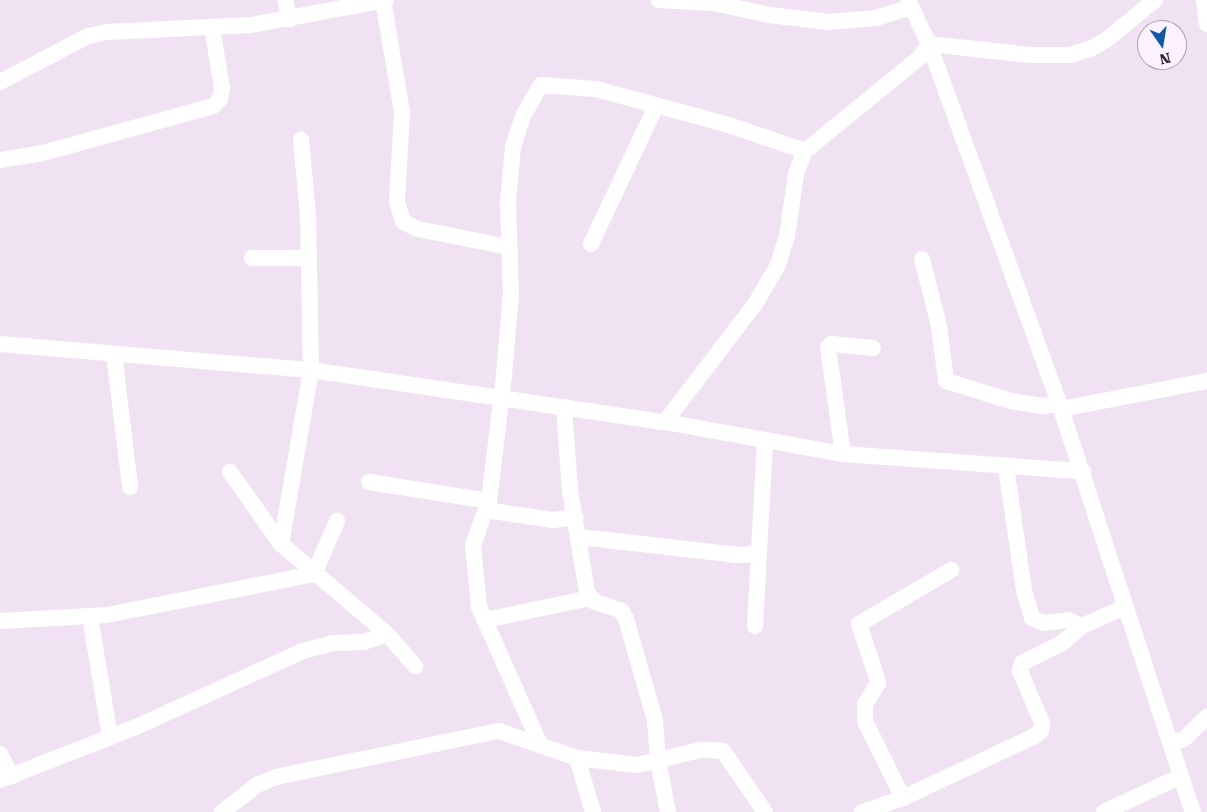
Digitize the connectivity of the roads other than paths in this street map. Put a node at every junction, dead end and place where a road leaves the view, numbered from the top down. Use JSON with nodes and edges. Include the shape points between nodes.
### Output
{"nodes":[{"id":1,"x":285,"y":0,"type":"edge"},
{"id":2,"x":384,"y":0,"type":"edge"},
{"id":3,"x":659,"y":0,"type":"edge"},
{"id":4,"x":1155,"y":0,"type":"edge"},
{"id":5,"x":1204,"y":0,"type":"edge"},
{"id":6,"x":713,"y":2,"type":"edge"},
{"id":7,"x":910,"y":4,"type":"edge"},
{"id":8,"x":290,"y":19,"type":"junction"},
{"id":9,"x":1207,"y":24,"type":"edge"},
{"id":10,"x":212,"y":27,"type":"junction"},
{"id":11,"x":929,"y":44,"type":"junction"},
{"id":12,"x":0,"y":82,"type":"edge"},
{"id":13,"x":656,"y":106,"type":"junction"},
{"id":14,"x":301,"y":139,"type":"dead end"},
{"id":15,"x":805,"y":151,"type":"junction"},
{"id":16,"x":0,"y":160,"type":"edge"},
{"id":17,"x":591,"y":244,"type":"dead end"},
{"id":18,"x":508,"y":247,"type":"junction"},
{"id":19,"x":252,"y":258,"type":"dead end"},
{"id":20,"x":309,"y":258,"type":"junction"},
{"id":21,"x":922,"y":259,"type":"dead end"},
{"id":22,"x":0,"y":344,"type":"edge"},
{"id":23,"x":874,"y":348,"type":"dead end"},
{"id":24,"x":114,"y":354,"type":"junction"},
{"id":25,"x":311,"y":370,"type":"junction"},
{"id":26,"x":1207,"y":381,"type":"edge"},
{"id":27,"x":501,"y":397,"type":"junction"},
{"id":28,"x":1060,"y":406,"type":"junction"},
{"id":29,"x":564,"y":407,"type":"junction"},
{"id":30,"x":666,"y":422,"type":"junction"},
{"id":31,"x":765,"y":442,"type":"junction"},
{"id":32,"x":843,"y":454,"type":"junction"},
{"id":33,"x":1006,"y":467,"type":"junction"},
{"id":34,"x":1083,"y":471,"type":"junction"},
{"id":35,"x":230,"y":472,"type":"dead end"},
{"id":36,"x":370,"y":482,"type":"dead end"},
{"id":37,"x":130,"y":487,"type":"dead end"},
{"id":38,"x":487,"y":506,"type":"junction"},
{"id":39,"x":576,"y":517,"type":"junction"},
{"id":40,"x":337,"y":522,"type":"dead end"},
{"id":41,"x":580,"y":537,"type":"junction"},
{"id":42,"x":281,"y":544,"type":"junction"},
{"id":43,"x":757,"y":554,"type":"junction"},
{"id":44,"x":951,"y":570,"type":"dead end"},
{"id":45,"x":314,"y":574,"type":"junction"},
{"id":46,"x":590,"y":598,"type":"junction"},
{"id":47,"x":1125,"y":607,"type":"junction"},
{"id":48,"x":90,"y":618,"type":"junction"},
{"id":49,"x":485,"y":620,"type":"junction"},
{"id":50,"x":0,"y":621,"type":"edge"},
{"id":51,"x":755,"y":626,"type":"dead end"},
{"id":52,"x":1082,"y":626,"type":"junction"},
{"id":53,"x":387,"y":634,"type":"junction"},
{"id":54,"x":415,"y":666,"type":"dead end"},
{"id":55,"x":1207,"y":718,"type":"edge"},
{"id":56,"x":110,"y":737,"type":"junction"},
{"id":57,"x":539,"y":742,"type":"junction"},
{"id":58,"x":1170,"y":743,"type":"junction"},
{"id":59,"x":0,"y":754,"type":"edge"},
{"id":60,"x":577,"y":758,"type":"junction"},
{"id":61,"x":658,"y":761,"type":"junction"},
{"id":62,"x":1181,"y":776,"type":"junction"},
{"id":63,"x":6,"y":778,"type":"edge"},
{"id":64,"x":903,"y":798,"type":"junction"},
{"id":65,"x":222,"y":812,"type":"edge"},
{"id":66,"x":593,"y":812,"type":"edge"},
{"id":67,"x":668,"y":812,"type":"edge"},
{"id":68,"x":765,"y":812,"type":"edge"},
{"id":69,"x":862,"y":812,"type":"edge"},
{"id":70,"x":1104,"y":812,"type":"edge"},
{"id":71,"x":1193,"y":812,"type":"edge"}],
"edges":[{"from":1,"to":8,"type":"street"},
{"from":2,"to":8,"type":"street"},
{"from":2,"to":18,"type":"street","via":[[402,112],[397,202],[403,222],[418,229]]},
{"from":3,"to":6,"type":"street"},
{"from":4,"to":11,"type":"street","via":[[1106,40],[1090,50],[1070,55],[1030,55]]},
{"from":5,"to":9,"type":"street"},
{"from":6,"to":7,"type":"street","via":[[770,15],[850,22]]},
{"from":7,"to":11,"type":"street"},
{"from":8,"to":10,"type":"street"},
{"from":10,"to":12,"type":"street","via":[[107,32],[88,36]]},
{"from":10,"to":16,"type":"street","via":[[222,88],[220,98],[213,106],[39,154]]},
{"from":11,"to":15,"type":"street","via":[[919,58]]},
{"from":11,"to":28,"type":"street"},
{"from":13,"to":15,"type":"street","via":[[726,124]]},
{"from":13,"to":17,"type":"street"},
{"from":13,"to":18,"type":"street","via":[[596,89],[550,85],[536,90],[513,147]]},
{"from":14,"to":20,"type":"street"},
{"from":15,"to":30,"type":"street","via":[[796,174],[787,236],[778,265],[754,304]]},
{"from":18,"to":27,"type":"street","via":[[511,294]]},
{"from":19,"to":20,"type":"street"},
{"from":20,"to":25,"type":"street"},
{"from":21,"to":28,"type":"street","via":[[939,326],[946,381],[1011,401]]},
{"from":22,"to":24,"type":"street"},
{"from":23,"to":32,"type":"street","via":[[832,344],[828,347]]},
{"from":24,"to":25,"type":"street"},
{"from":24,"to":37,"type":"street"},
{"from":25,"to":27,"type":"street"},
{"from":25,"to":42,"type":"street"},
{"from":26,"to":28,"type":"street"},
{"from":27,"to":29,"type":"street"},
{"from":27,"to":38,"type":"street"},
{"from":28,"to":34,"type":"street"},
{"from":29,"to":30,"type":"street"},
{"from":29,"to":39,"type":"street","via":[[567,465]]},
{"from":30,"to":31,"type":"street"},
{"from":31,"to":32,"type":"street"},
{"from":31,"to":43,"type":"street","via":[[762,547]]},
{"from":32,"to":33,"type":"street"},
{"from":33,"to":34,"type":"street"},
{"from":33,"to":52,"type":"street","via":[[1024,591],[1032,618],[1044,623],[1068,620]]},
{"from":34,"to":47,"type":"street"},
{"from":35,"to":42,"type":"street"},
{"from":36,"to":38,"type":"street"},
{"from":38,"to":39,"type":"street","via":[[553,520]]},
{"from":38,"to":49,"type":"street","via":[[473,545],[476,588]]},
{"from":39,"to":41,"type":"street"},
{"from":40,"to":45,"type":"street"},
{"from":41,"to":43,"type":"street","via":[[738,555]]},
{"from":41,"to":46,"type":"street"},
{"from":42,"to":45,"type":"street"},
{"from":43,"to":51,"type":"street"},
{"from":44,"to":64,"type":"street","via":[[859,624],[878,678],[865,704],[866,721]]},
{"from":45,"to":48,"type":"street"},
{"from":45,"to":53,"type":"street"},
{"from":46,"to":49,"type":"street"},
{"from":46,"to":61,"type":"street","via":[[622,611],[626,619],[654,720]]},
{"from":47,"to":52,"type":"street"},
{"from":47,"to":58,"type":"street"},
{"from":48,"to":50,"type":"street"},
{"from":48,"to":56,"type":"street"},
{"from":49,"to":57,"type":"street"},
{"from":52,"to":64,"type":"street","via":[[1069,638],[1020,666],[1040,716],[1041,731]]},
{"from":53,"to":54,"type":"street"},
{"from":53,"to":56,"type":"street","via":[[364,642],[332,643],[303,651]]},
{"from":55,"to":58,"type":"street","via":[[1184,739]]},
{"from":56,"to":63,"type":"street"},
{"from":57,"to":60,"type":"street"},
{"from":57,"to":65,"type":"street","via":[[499,731],[409,748],[266,780]]},
{"from":58,"to":62,"type":"street"},
{"from":59,"to":63,"type":"street"},
{"from":60,"to":61,"type":"street","via":[[637,765]]},
{"from":60,"to":66,"type":"street"},
{"from":61,"to":67,"type":"street"},
{"from":61,"to":68,"type":"street","via":[[700,750],[723,751]]},
{"from":62,"to":70,"type":"street"},
{"from":62,"to":71,"type":"street"},
{"from":64,"to":69,"type":"street"}]}
